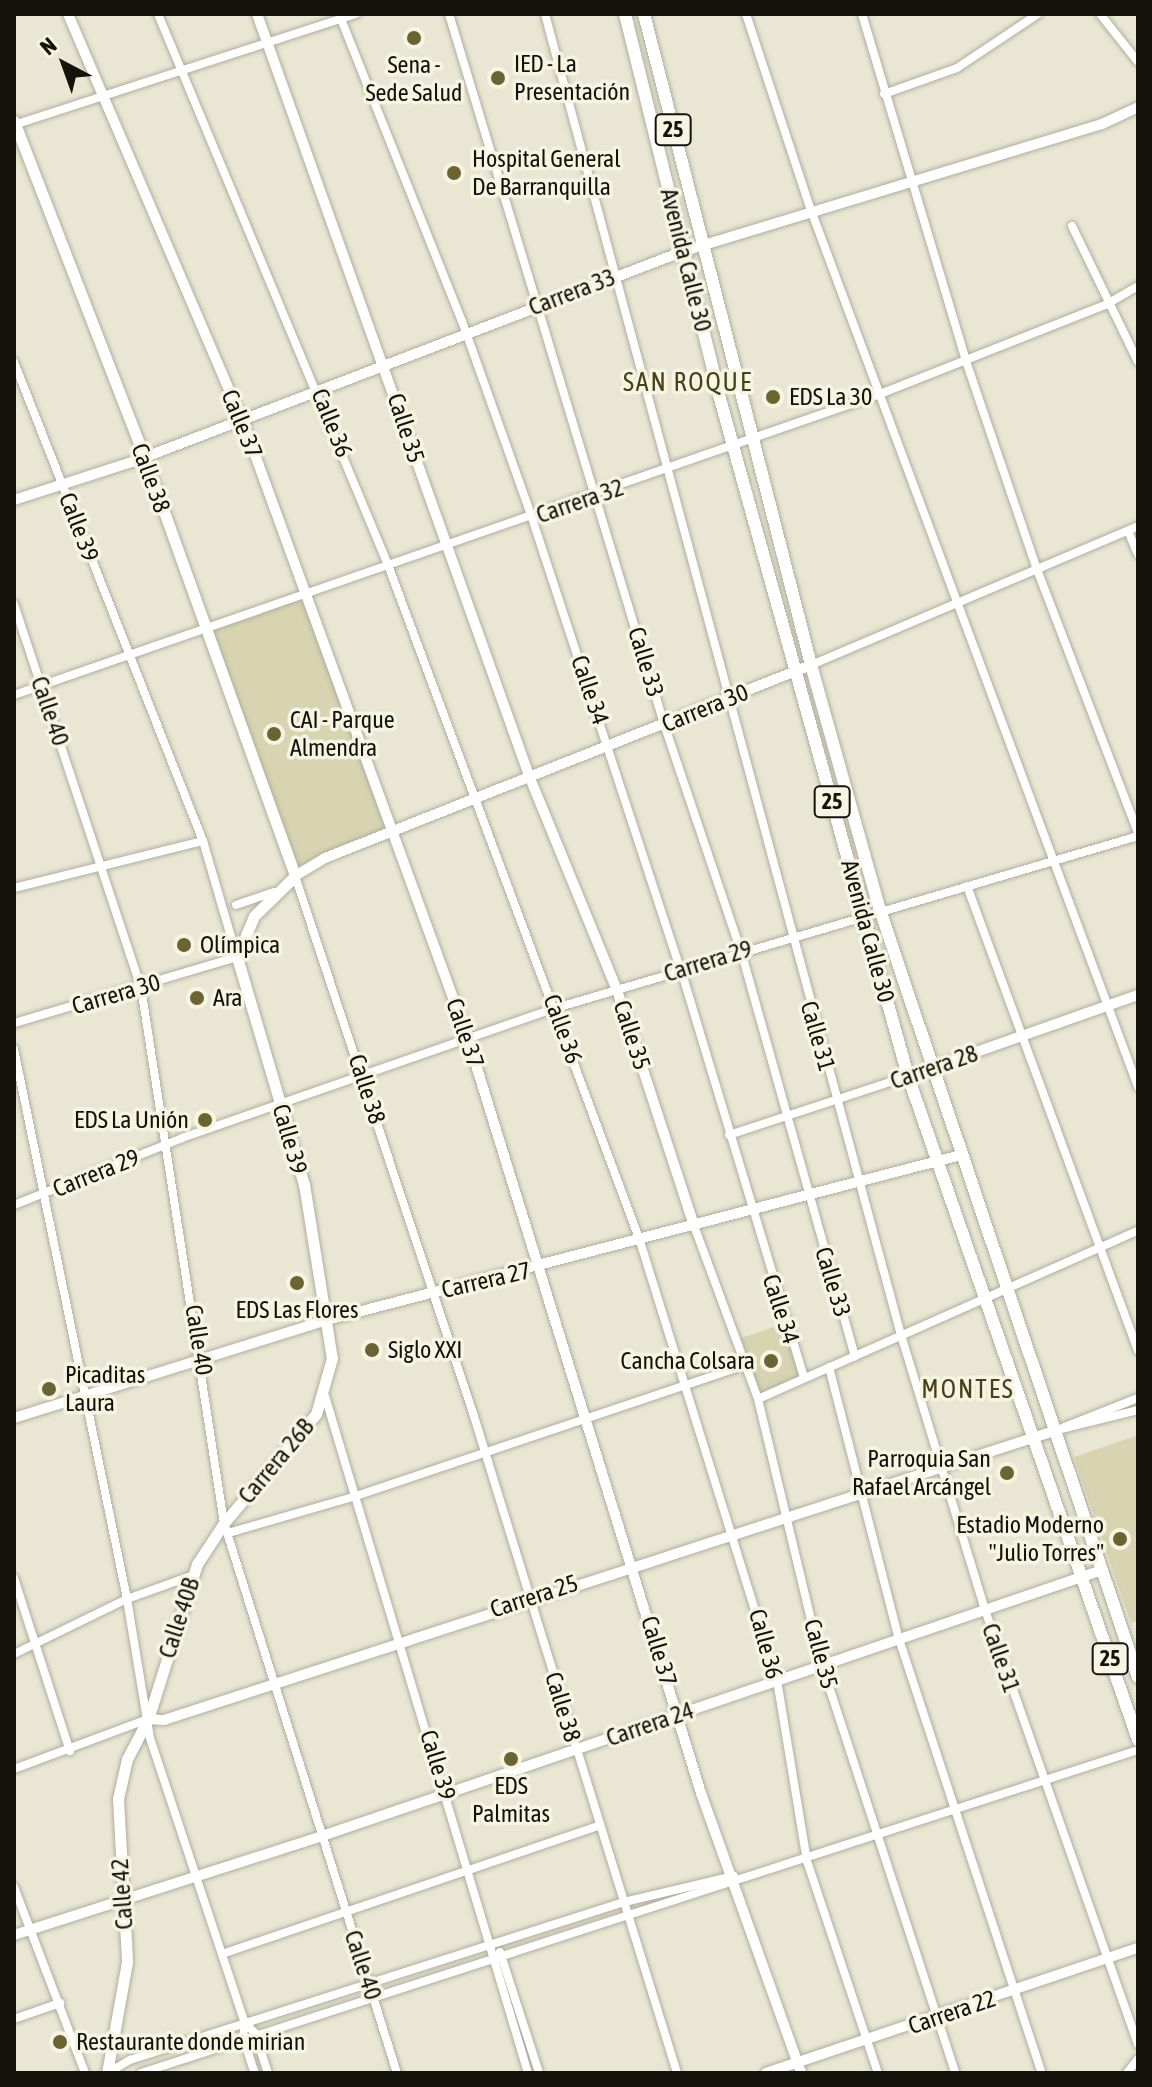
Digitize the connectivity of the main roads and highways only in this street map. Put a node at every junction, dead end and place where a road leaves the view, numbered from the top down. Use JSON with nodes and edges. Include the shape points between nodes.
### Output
{"nodes":[{"id":1,"x":625,"y":14,"type":"edge"},
{"id":2,"x":644,"y":14,"type":"edge"},
{"id":3,"x":15,"y":123,"type":"edge"},
{"id":4,"x":295,"y":876,"type":"joint"},
{"id":5,"x":237,"y":957,"type":"joint"},
{"id":6,"x":325,"y":1396,"type":"joint"},
{"id":7,"x":226,"y":1528,"type":"joint"},
{"id":8,"x":1133,"y":1645,"type":"edge"},
{"id":9,"x":1138,"y":1677,"type":"edge"},
{"id":10,"x":148,"y":1719,"type":"joint"},
{"id":11,"x":1138,"y":1740,"type":"edge"},
{"id":12,"x":107,"y":2073,"type":"edge"}],
"edges":[{"from":1,"to":11,"type":"highway","name":"Avenida Calle 30","number":"25","via":[[734,445],[908,1076]]},
{"from":2,"to":8,"type":"highway","name":"Avenida Calle 30","number":"25","via":[[811,665],[880,910],[1102,1570]]},
{"from":3,"to":4,"type":"main road","name":"Calle 38","via":[[144,456]]},
{"from":4,"to":5,"type":"main road","name":"Carrera 30","via":[[274,892],[245,929]]},
{"from":5,"to":6,"type":"main road","name":"Calle 39","via":[[304,1184],[332,1358]]},
{"from":6,"to":7,"type":"main road","name":"Carrera 26B"},
{"from":7,"to":10,"type":"main road","name":"Calle 40B","via":[[191,1576]]},
{"from":8,"to":9,"type":"highway","name":"Avenida Calle 30","number":"25"},
{"from":10,"to":12,"type":"main road","name":"Calle 42","via":[[121,1779],[125,1996]]}]}
